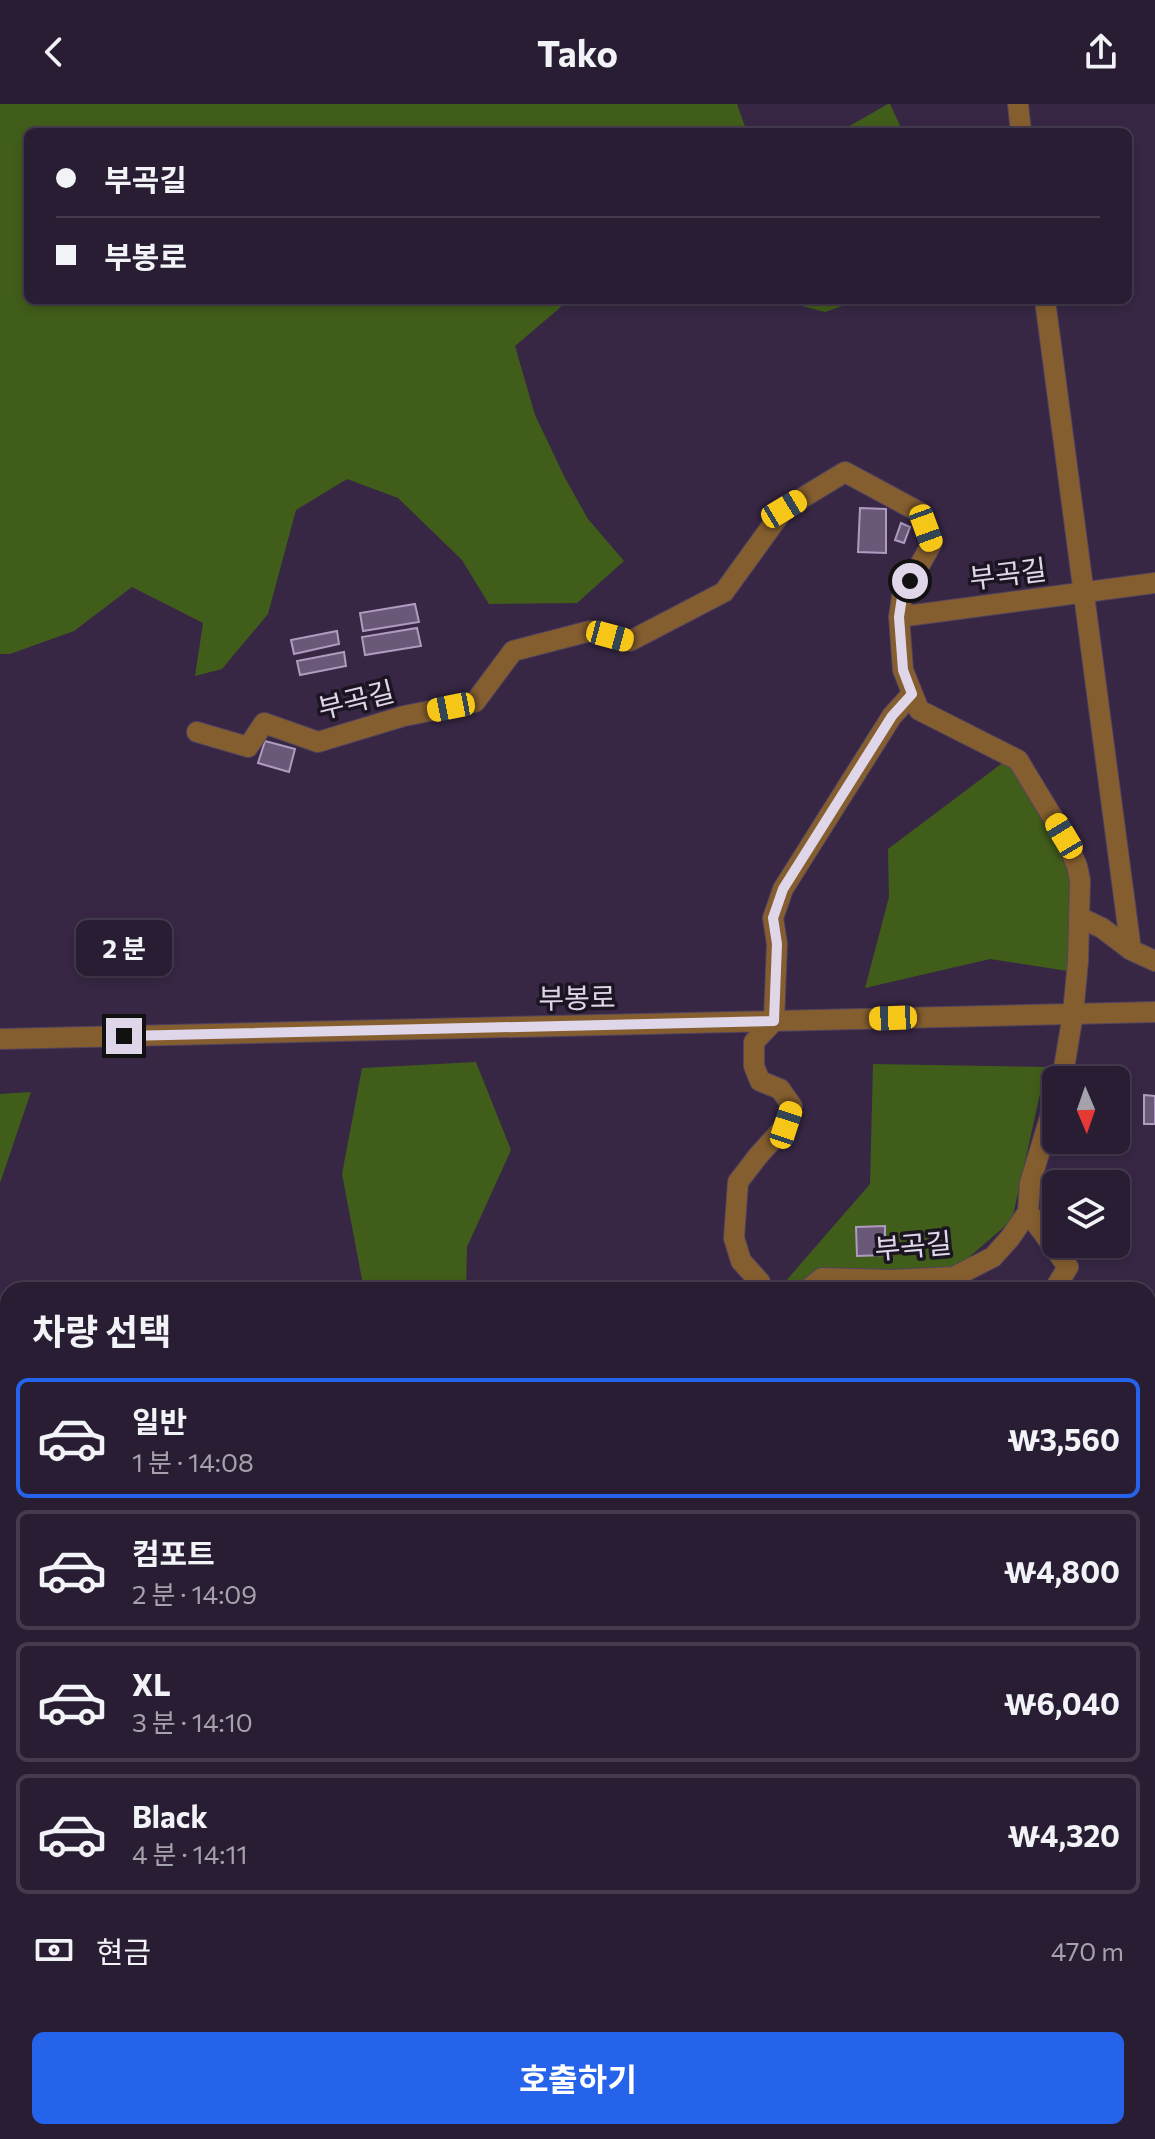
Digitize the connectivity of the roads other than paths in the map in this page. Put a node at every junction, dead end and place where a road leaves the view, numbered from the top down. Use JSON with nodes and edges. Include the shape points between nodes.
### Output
{"nodes":[{"id":1,"x":1018,"y":104,"type":"edge"},
{"id":2,"x":1021,"y":128,"type":"edge"},
{"id":3,"x":1046,"y":304,"type":"edge"},
{"id":4,"x":1155,"y":583,"type":"edge"},
{"id":5,"x":1085,"y":592,"type":"junction"},
{"id":6,"x":899,"y":617,"type":"junction"},
{"id":7,"x":912,"y":694,"type":"junction"},
{"id":8,"x":197,"y":732,"type":"dead end"},
{"id":9,"x":1079,"y":917,"type":"junction"},
{"id":10,"x":1131,"y":950,"type":"junction"},
{"id":11,"x":1155,"y":961,"type":"edge"},
{"id":12,"x":1155,"y":1012,"type":"edge"},
{"id":13,"x":1073,"y":1014,"type":"junction"},
{"id":14,"x":774,"y":1021,"type":"junction"},
{"id":15,"x":0,"y":1039,"type":"edge"},
{"id":16,"x":1064,"y":1066,"type":"edge"},
{"id":17,"x":1042,"y":1144,"type":"edge"},
{"id":18,"x":1028,"y":1212,"type":"junction"},
{"id":19,"x":760,"y":1282,"type":"edge"},
{"id":20,"x":817,"y":1282,"type":"edge"},
{"id":21,"x":1059,"y":1282,"type":"edge"}],
"edges":[{"from":1,"to":2,"type":"street"},
{"from":3,"to":5,"type":"street"},
{"from":4,"to":5,"type":"street","name":"부곡길"},
{"from":5,"to":6,"type":"street","name":"부곡길"},
{"from":5,"to":10,"type":"street"},
{"from":6,"to":7,"type":"street","via":[[903,670]]},
{"from":6,"to":8,"type":"street","name":"부곡길","via":[[902,597],[932,543],[921,513],[845,472],[784,509],[724,592],[630,641],[590,631],[513,651],[475,702],[318,742],[264,723],[248,747]]},
{"from":7,"to":9,"type":"street","via":[[919,710],[1018,760],[1077,866]]},
{"from":7,"to":14,"type":"street","via":[[892,716],[783,889],[773,918]]},
{"from":9,"to":10,"type":"street"},
{"from":9,"to":13,"type":"street"},
{"from":10,"to":11,"type":"street"},
{"from":12,"to":13,"type":"street","name":"부봉로"},
{"from":13,"to":14,"type":"street","name":"부봉로"},
{"from":13,"to":16,"type":"street"},
{"from":14,"to":15,"type":"street","name":"부봉로"},
{"from":14,"to":19,"type":"street","via":[[754,1042],[754,1066],[760,1081],[780,1089],[792,1106],[786,1125],[738,1182],[734,1238],[741,1261]]},
{"from":17,"to":18,"type":"street","name":"부곡길"},
{"from":18,"to":20,"type":"street","name":"부곡길","via":[[993,1257],[954,1277]]},
{"from":18,"to":21,"type":"street","via":[[1068,1267]]}]}
